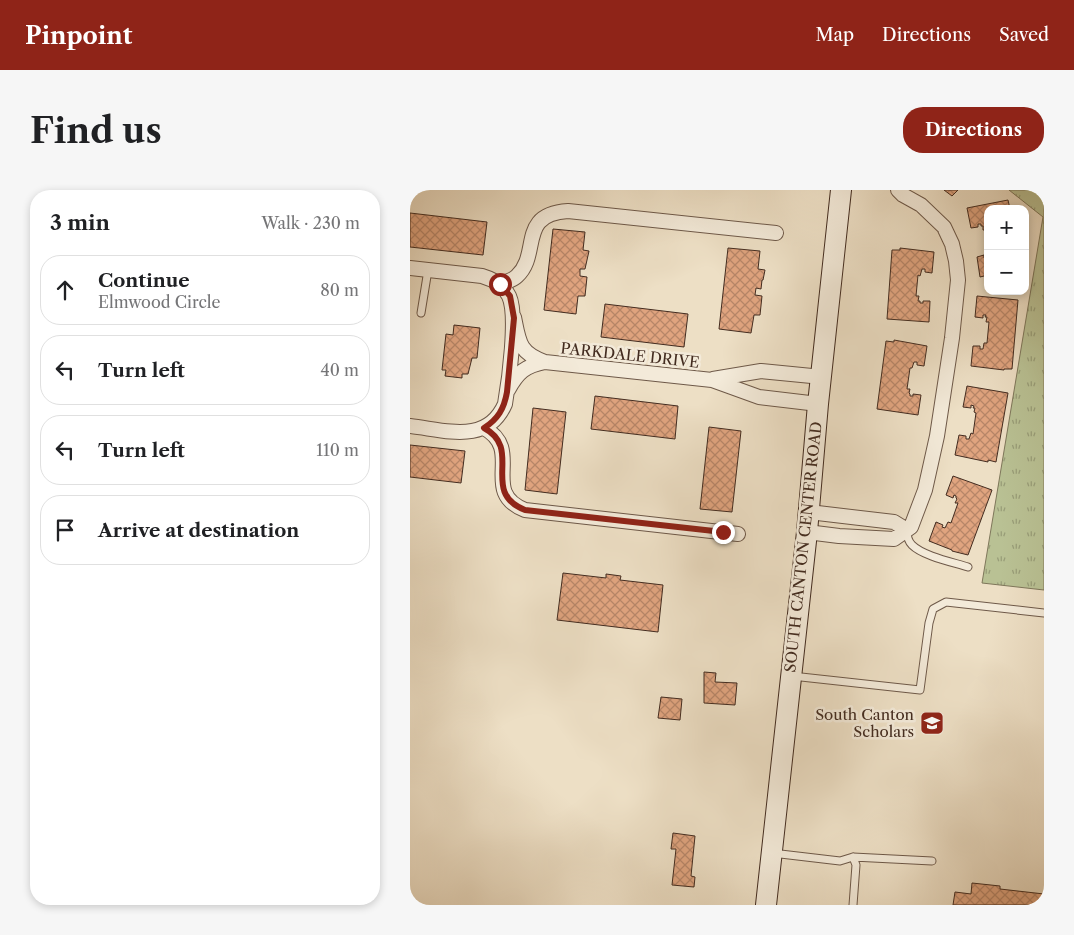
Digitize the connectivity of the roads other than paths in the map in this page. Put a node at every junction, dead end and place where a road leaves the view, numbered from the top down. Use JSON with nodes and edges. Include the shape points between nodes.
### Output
{"nodes":[{"id":1,"x":841,"y":190,"type":"edge"},
{"id":2,"x":898,"y":190,"type":"edge"},
{"id":3,"x":776,"y":232,"type":"dead end"},
{"id":4,"x":410,"y":268,"type":"edge"},
{"id":5,"x":428,"y":270,"type":"junction"},
{"id":6,"x":500,"y":284,"type":"junction"},
{"id":7,"x":421,"y":313,"type":"dead end"},
{"id":8,"x":514,"y":318,"type":"junction"},
{"id":9,"x":545,"y":362,"type":"junction"},
{"id":10,"x":822,"y":377,"type":"junction"},
{"id":11,"x":712,"y":380,"type":"junction"},
{"id":12,"x":507,"y":392,"type":"junction"},
{"id":13,"x":818,"y":404,"type":"junction"},
{"id":14,"x":410,"y":426,"type":"edge"},
{"id":15,"x":484,"y":428,"type":"junction"},
{"id":16,"x":809,"y":512,"type":"junction"},
{"id":17,"x":906,"y":530,"type":"junction"},
{"id":18,"x":807,"y":532,"type":"junction"},
{"id":19,"x":738,"y":534,"type":"dead end"},
{"id":20,"x":968,"y":567,"type":"dead end"},
{"id":21,"x":1044,"y":613,"type":"edge"},
{"id":22,"x":790,"y":676,"type":"junction"},
{"id":23,"x":772,"y":853,"type":"junction"},
{"id":24,"x":853,"y":857,"type":"junction"},
{"id":25,"x":932,"y":861,"type":"dead end"},
{"id":26,"x":766,"y":905,"type":"edge"},
{"id":27,"x":853,"y":905,"type":"edge"}],
"edges":[{"from":1,"to":10,"type":"main road","name":"SOUTH CANTON CENTER ROAD"},
{"from":2,"to":17,"type":"street","via":[[921,205],[944,227],[952,244],[958,280],[937,436],[925,490]]},
{"from":3,"to":6,"type":"street","via":[[558,212],[540,222],[534,231],[524,267],[518,275]]},
{"from":4,"to":5,"type":"street"},
{"from":5,"to":6,"type":"street","via":[[482,276]]},
{"from":5,"to":7,"type":"lane"},
{"from":6,"to":8,"type":"street","via":[[510,296]]},
{"from":8,"to":9,"type":"street","via":[[523,348],[533,358]]},
{"from":8,"to":12,"type":"street"},
{"from":9,"to":11,"type":"street","name":"PARKDALE DRIVE"},
{"from":9,"to":12,"type":"street","via":[[532,364],[522,371]]},
{"from":10,"to":11,"type":"street","name":"PARKDALE DRIVE","via":[[761,371]]},
{"from":10,"to":13,"type":"main road","name":"SOUTH CANTON CENTER ROAD"},
{"from":11,"to":13,"type":"street","name":"PARKDALE DRIVE","via":[[759,397]]},
{"from":12,"to":15,"type":"street","via":[[501,413]]},
{"from":13,"to":16,"type":"main road","name":"SOUTH CANTON CENTER ROAD"},
{"from":14,"to":15,"type":"street","via":[[467,432]]},
{"from":15,"to":19,"type":"street","via":[[499,440],[502,486],[505,495],[517,507]]},
{"from":16,"to":17,"type":"street","via":[[894,522]]},
{"from":16,"to":18,"type":"main road","name":"SOUTH CANTON CENTER ROAD"},
{"from":17,"to":18,"type":"street","via":[[894,539]]},
{"from":17,"to":20,"type":"lane","via":[[912,546]]},
{"from":18,"to":22,"type":"main road","name":"SOUTH CANTON CENTER ROAD"},
{"from":21,"to":22,"type":"lane","via":[[946,602],[933,609],[920,690]]},
{"from":22,"to":23,"type":"main road","name":"SOUTH CANTON CENTER ROAD"},
{"from":23,"to":24,"type":"lane","via":[[840,861]]},
{"from":23,"to":26,"type":"main road","name":"SOUTH CANTON CENTER ROAD"},
{"from":24,"to":25,"type":"lane"},
{"from":24,"to":27,"type":"lane","via":[[856,865]]}]}
